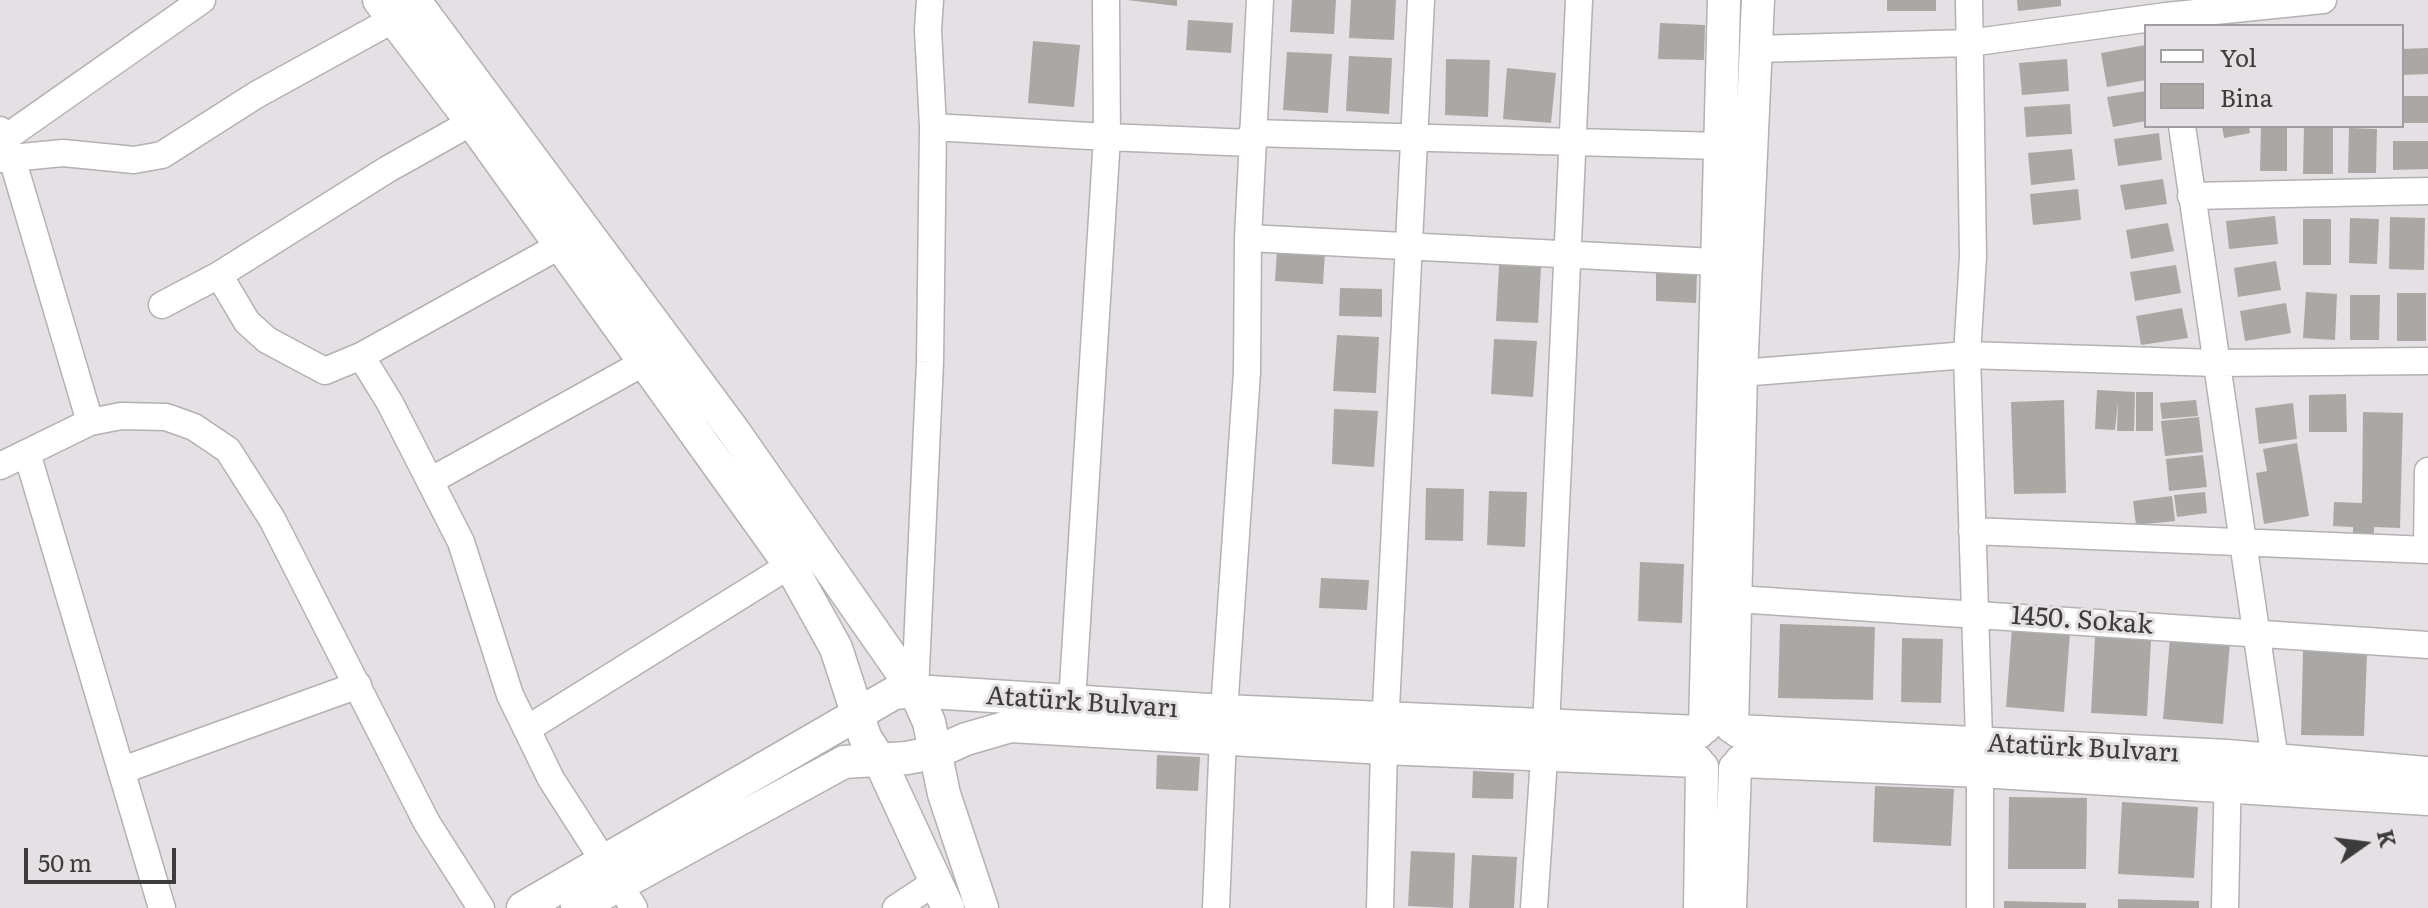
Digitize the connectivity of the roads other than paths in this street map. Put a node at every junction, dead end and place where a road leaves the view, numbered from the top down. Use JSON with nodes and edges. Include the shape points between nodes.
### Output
{"nodes":[{"id":1,"x":202,"y":0,"type":"edge"},
{"id":2,"x":930,"y":0,"type":"edge"},
{"id":3,"x":1106,"y":0,"type":"edge"},
{"id":4,"x":1260,"y":0,"type":"edge"},
{"id":5,"x":1421,"y":0,"type":"edge"},
{"id":6,"x":1579,"y":0,"type":"edge"},
{"id":7,"x":1724,"y":0,"type":"edge"},
{"id":8,"x":1758,"y":0,"type":"edge"},
{"id":9,"x":1969,"y":0,"type":"edge"},
{"id":10,"x":2323,"y":0,"type":"edge"},
{"id":11,"x":395,"y":6,"type":"edge"},
{"id":12,"x":2166,"y":14,"type":"edge"},
{"id":13,"x":1969,"y":43,"type":"junction"},
{"id":14,"x":1756,"y":49,"type":"junction"},
{"id":15,"x":472,"y":122,"type":"junction"},
{"id":16,"x":933,"y":127,"type":"junction"},
{"id":17,"x":2182,"y":128,"type":"edge"},
{"id":18,"x":1107,"y":137,"type":"junction"},
{"id":19,"x":1252,"y":138,"type":"junction"},
{"id":20,"x":1414,"y":138,"type":"junction"},
{"id":21,"x":1573,"y":142,"type":"junction"},
{"id":22,"x":4,"y":146,"type":"edge"},
{"id":23,"x":1719,"y":146,"type":"junction"},
{"id":24,"x":2428,"y":191,"type":"edge"},
{"id":25,"x":2191,"y":196,"type":"junction"},
{"id":26,"x":1248,"y":238,"type":"junction"},
{"id":27,"x":561,"y":245,"type":"junction"},
{"id":28,"x":1408,"y":245,"type":"junction"},
{"id":29,"x":1568,"y":255,"type":"junction"},
{"id":30,"x":1715,"y":262,"type":"junction"},
{"id":31,"x":219,"y":275,"type":"junction"},
{"id":32,"x":162,"y":305,"type":"dead end"},
{"id":33,"x":1967,"y":355,"type":"junction"},
{"id":34,"x":361,"y":356,"type":"junction"},
{"id":35,"x":2428,"y":361,"type":"edge"},
{"id":36,"x":645,"y":362,"type":"junction"},
{"id":37,"x":2216,"y":363,"type":"junction"},
{"id":38,"x":1741,"y":373,"type":"junction"},
{"id":39,"x":90,"y":422,"type":"junction"},
{"id":40,"x":27,"y":453,"type":"junction"},
{"id":41,"x":0,"y":466,"type":"edge"},
{"id":42,"x":2428,"y":471,"type":"edge"},
{"id":43,"x":430,"y":481,"type":"junction"},
{"id":44,"x":1972,"y":531,"type":"junction"},
{"id":45,"x":2243,"y":544,"type":"junction"},
{"id":46,"x":2428,"y":550,"type":"edge"},
{"id":47,"x":790,"y":565,"type":"junction"},
{"id":48,"x":1737,"y":599,"type":"junction"},
{"id":49,"x":1974,"y":612,"type":"junction"},
{"id":50,"x":2257,"y":634,"type":"junction"},
{"id":51,"x":2428,"y":645,"type":"edge"},
{"id":52,"x":358,"y":685,"type":"junction"},
{"id":53,"x":915,"y":691,"type":"junction"},
{"id":54,"x":1072,"y":702,"type":"junction"},
{"id":55,"x":858,"y":711,"type":"junction"},
{"id":56,"x":1224,"y":726,"type":"junction"},
{"id":57,"x":527,"y":729,"type":"junction"},
{"id":58,"x":1384,"y":734,"type":"junction"},
{"id":59,"x":1545,"y":742,"type":"junction"},
{"id":60,"x":1719,"y":747,"type":"junction"},
{"id":61,"x":937,"y":752,"type":"junction"},
{"id":62,"x":1979,"y":757,"type":"junction"},
{"id":63,"x":879,"y":759,"type":"junction"},
{"id":64,"x":2275,"y":760,"type":"junction"},
{"id":65,"x":123,"y":770,"type":"junction"},
{"id":66,"x":2229,"y":770,"type":"junction"},
{"id":67,"x":2428,"y":773,"type":"edge"},
{"id":68,"x":2428,"y":799,"type":"edge"},
{"id":69,"x":618,"y":886,"type":"edge"},
{"id":70,"x":942,"y":894,"type":"edge"},
{"id":71,"x":162,"y":908,"type":"edge"},
{"id":72,"x":481,"y":908,"type":"edge"},
{"id":73,"x":523,"y":908,"type":"edge"},
{"id":74,"x":577,"y":908,"type":"edge"},
{"id":75,"x":896,"y":908,"type":"edge"},
{"id":76,"x":982,"y":908,"type":"edge"},
{"id":77,"x":1216,"y":908,"type":"edge"},
{"id":78,"x":1380,"y":908,"type":"edge"},
{"id":79,"x":1534,"y":908,"type":"edge"},
{"id":80,"x":1700,"y":908,"type":"edge"},
{"id":81,"x":1730,"y":908,"type":"edge"},
{"id":82,"x":1980,"y":908,"type":"edge"},
{"id":83,"x":2225,"y":908,"type":"edge"}],
"edges":[{"from":1,"to":22,"type":"street"},
{"from":2,"to":16,"type":"street"},
{"from":3,"to":18,"type":"street"},
{"from":4,"to":19,"type":"street"},
{"from":5,"to":20,"type":"street"},
{"from":6,"to":21,"type":"street"},
{"from":7,"to":23,"type":"main road"},
{"from":8,"to":14,"type":"main road"},
{"from":9,"to":13,"type":"street"},
{"from":10,"to":12,"type":"street"},
{"from":11,"to":15,"type":"main road"},
{"from":11,"to":22,"type":"street","via":[[162,155],[134,160]]},
{"from":11,"to":53,"type":"main road","via":[[733,430]]},
{"from":12,"to":13,"type":"street"},
{"from":13,"to":14,"type":"street"},
{"from":13,"to":33,"type":"street","via":[[1973,256]]},
{"from":14,"to":38,"type":"main road"},
{"from":15,"to":27,"type":"main road"},
{"from":15,"to":31,"type":"street"},
{"from":16,"to":18,"type":"street"},
{"from":16,"to":53,"type":"street","via":[[930,362]]},
{"from":17,"to":25,"type":"street"},
{"from":18,"to":19,"type":"street"},
{"from":18,"to":54,"type":"street"},
{"from":19,"to":20,"type":"street"},
{"from":19,"to":26,"type":"street"},
{"from":20,"to":21,"type":"street"},
{"from":20,"to":28,"type":"street"},
{"from":21,"to":23,"type":"street"},
{"from":21,"to":29,"type":"street"},
{"from":22,"to":39,"type":"street"},
{"from":23,"to":30,"type":"main road"},
{"from":24,"to":25,"type":"street"},
{"from":25,"to":37,"type":"street"},
{"from":26,"to":28,"type":"street"},
{"from":26,"to":56,"type":"street","via":[[1247,372]]},
{"from":27,"to":34,"type":"street"},
{"from":27,"to":36,"type":"main road"},
{"from":28,"to":29,"type":"street"},
{"from":28,"to":58,"type":"street"},
{"from":29,"to":30,"type":"street"},
{"from":29,"to":59,"type":"street"},
{"from":30,"to":60,"type":"main road"},
{"from":31,"to":32,"type":"street"},
{"from":31,"to":34,"type":"street","via":[[247,322],[267,340],[325,371]]},
{"from":33,"to":37,"type":"street"},
{"from":33,"to":38,"type":"street"},
{"from":33,"to":44,"type":"street"},
{"from":34,"to":43,"type":"street"},
{"from":35,"to":37,"type":"street"},
{"from":36,"to":43,"type":"street"},
{"from":36,"to":47,"type":"main road"},
{"from":37,"to":45,"type":"street"},
{"from":38,"to":48,"type":"main road"},
{"from":39,"to":40,"type":"street"},
{"from":39,"to":52,"type":"street","via":[[166,417],[194,427],[228,450],[272,519]]},
{"from":40,"to":41,"type":"street"},
{"from":40,"to":65,"type":"street"},
{"from":42,"to":46,"type":"street"},
{"from":43,"to":57,"type":"street","via":[[461,542],[510,695]]},
{"from":44,"to":45,"type":"street"},
{"from":44,"to":49,"type":"street"},
{"from":45,"to":46,"type":"street"},
{"from":45,"to":50,"type":"street"},
{"from":47,"to":55,"type":"main road","via":[[836,648]]},
{"from":47,"to":57,"type":"street"},
{"from":48,"to":49,"type":"street","name":"1450. Sokak"},
{"from":48,"to":60,"type":"main road"},
{"from":49,"to":50,"type":"street","name":"1450. Sokak"},
{"from":49,"to":62,"type":"street"},
{"from":50,"to":51,"type":"street","name":"1450. Sokak"},
{"from":50,"to":64,"type":"street"},
{"from":52,"to":65,"type":"street"},
{"from":52,"to":72,"type":"street","via":[[427,823]]},
{"from":53,"to":54,"type":"main road","name":"Atatürk Bulvarı"},
{"from":53,"to":55,"type":"main road","name":"Atatürk Bulvarı","via":[[894,693]]},
{"from":53,"to":61,"type":"main road"},
{"from":54,"to":56,"type":"main road","name":"Atatürk Bulvarı"},
{"from":55,"to":63,"type":"main road","via":[[865,737]]},
{"from":55,"to":69,"type":"main road","name":"Atatürk Bulvarı"},
{"from":56,"to":58,"type":"main road","name":"Atatürk Bulvarı"},
{"from":56,"to":61,"type":"main road","name":"Atatürk Bulvarı","via":[[1011,726]]},
{"from":56,"to":77,"type":"street"},
{"from":57,"to":69,"type":"street","via":[[551,779]]},
{"from":58,"to":59,"type":"main road","name":"Atatürk Bulvarı"},
{"from":58,"to":78,"type":"street"},
{"from":59,"to":60,"type":"main road","name":"Atatürk Bulvarı"},
{"from":59,"to":79,"type":"street"},
{"from":60,"to":62,"type":"main road","name":"Atatürk Bulvarı"},
{"from":60,"to":80,"type":"main road"},
{"from":60,"to":81,"type":"main road"},
{"from":61,"to":63,"type":"main road","name":"Atatürk Bulvarı"},
{"from":61,"to":76,"type":"main road","via":[[944,794]]},
{"from":62,"to":66,"type":"main road","name":"Atatürk Bulvarı"},
{"from":62,"to":82,"type":"street"},
{"from":63,"to":69,"type":"main road","name":"Atatürk Bulvarı","via":[[844,762]]},
{"from":63,"to":70,"type":"main road"},
{"from":64,"to":66,"type":"main road","name":"Atatürk Bulvarı"},
{"from":64,"to":67,"type":"main road","name":"Atatürk Bulvarı"},
{"from":65,"to":71,"type":"street"},
{"from":66,"to":68,"type":"main road","name":"Atatürk Bulvarı"},
{"from":66,"to":83,"type":"street"},
{"from":69,"to":73,"type":"main road","name":"Atatürk Bulvarı"},
{"from":69,"to":74,"type":"main road","name":"Atatürk Bulvarı"},
{"from":70,"to":75,"type":"street"}]}
